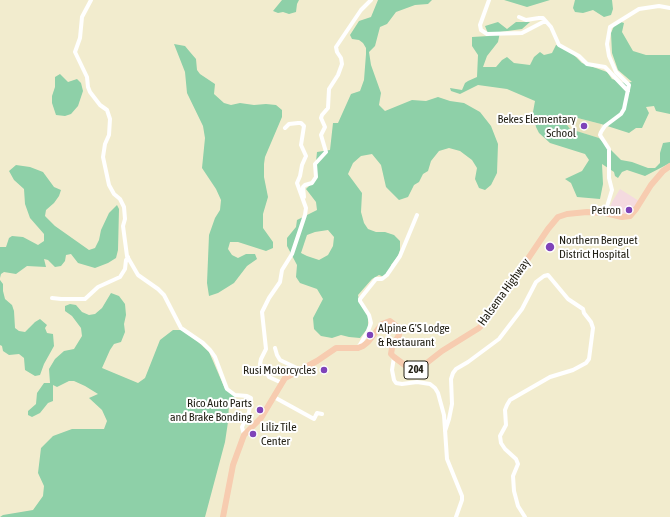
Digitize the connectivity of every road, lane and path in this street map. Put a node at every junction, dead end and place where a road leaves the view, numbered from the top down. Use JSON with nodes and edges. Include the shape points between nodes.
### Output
{"nodes":[{"id":1,"x":91,"y":0,"type":"edge"},
{"id":2,"x":371,"y":0,"type":"edge"},
{"id":3,"x":489,"y":0,"type":"edge"},
{"id":4,"x":670,"y":8,"type":"edge"},
{"id":5,"x":519,"y":17,"type":"dead end"},
{"id":6,"x":545,"y":21,"type":"junction"},
{"id":7,"x":628,"y":91,"type":"junction"},
{"id":8,"x":285,"y":128,"type":"dead end"},
{"id":9,"x":670,"y":166,"type":"edge"},
{"id":10,"x":304,"y":201,"type":"junction"},
{"id":11,"x":604,"y":213,"type":"junction"},
{"id":12,"x":417,"y":216,"type":"dead end"},
{"id":13,"x":128,"y":257,"type":"junction"},
{"id":14,"x":52,"y":298,"type":"dead end"},
{"id":15,"x":275,"y":348,"type":"dead end"},
{"id":16,"x":358,"y":348,"type":"junction"},
{"id":17,"x":394,"y":357,"type":"junction"},
{"id":18,"x":301,"y":370,"type":"junction"},
{"id":19,"x":282,"y":383,"type":"junction"},
{"id":20,"x":274,"y":397,"type":"junction"},
{"id":21,"x":322,"y":414,"type":"dead end"},
{"id":22,"x":314,"y":419,"type":"junction"},
{"id":23,"x":319,"y":421,"type":"dead end"},
{"id":24,"x":444,"y":431,"type":"junction"},
{"id":25,"x":244,"y":435,"type":"junction"},
{"id":26,"x":223,"y":517,"type":"edge"},
{"id":27,"x":456,"y":517,"type":"edge"},
{"id":28,"x":524,"y":517,"type":"edge"}],
"edges":[{"from":1,"to":13,"type":"street","via":[[82,17],[80,38],[75,52],[87,77],[90,92],[107,110],[110,119],[103,158],[109,185],[124,207],[123,226]]},
{"from":2,"to":10,"type":"street","via":[[336,46],[342,64],[329,89],[328,108],[321,118],[325,127],[322,135],[326,152],[315,164],[316,177],[312,183],[303,187]]},
{"from":3,"to":6,"type":"street","via":[[480,25],[481,30],[487,34],[522,33]]},
{"from":4,"to":7,"type":"street","via":[[659,6],[639,9],[610,27],[607,44],[609,56],[616,72],[629,85]]},
{"from":5,"to":6,"type":"street","via":[[526,20],[541,18]]},
{"from":6,"to":7,"type":"street","via":[[551,27],[559,45],[579,56],[587,64],[605,67]]},
{"from":7,"to":11,"type":"street","via":[[621,114],[602,129],[600,135],[609,149],[612,190]]},
{"from":8,"to":10,"type":"street","via":[[289,124],[298,123],[304,126],[301,145],[306,156],[297,182]]},
{"from":9,"to":11,"type":"highway","name":"Halsema Highway","number":"204","via":[[651,185],[630,216]]},
{"from":10,"to":19,"type":"street","via":[[305,215],[292,254],[282,270],[279,284],[268,298],[262,312],[266,349],[260,364],[270,377]]},
{"from":11,"to":17,"type":"highway","name":"Halsema Highway","number":"204","via":[[587,212],[558,217],[486,321],[433,360],[415,370]]},
{"from":12,"to":16,"type":"street","via":[[400,256],[387,275],[376,279],[360,299],[371,323]]},
{"from":13,"to":14,"type":"street","via":[[120,277],[98,287],[85,299]]},
{"from":13,"to":25,"type":"street","via":[[138,275],[164,295],[181,328],[210,350],[227,389],[234,395],[250,398],[249,412],[242,427]]},
{"from":15,"to":18,"type":"street","via":[[280,360]]},
{"from":16,"to":17,"type":"highway","number":"204","via":[[366,344],[382,324],[390,321],[399,328],[399,335],[391,350]]},
{"from":16,"to":18,"type":"highway","via":[[336,348]]},
{"from":17,"to":24,"type":"street","via":[[392,370],[396,383],[423,383],[435,388],[444,415]]},
{"from":18,"to":19,"type":"highway","via":[[285,378]]},
{"from":19,"to":20,"type":"highway"},
{"from":20,"to":22,"type":"street"},
{"from":20,"to":25,"type":"highway","via":[[262,418]]},
{"from":21,"to":22,"type":"street","via":[[317,413]]},
{"from":22,"to":23,"type":"street"},
{"from":24,"to":27,"type":"street","via":[[447,459],[462,496]]},
{"from":24,"to":28,"type":"street","via":[[452,404],[453,373],[499,339],[522,309],[536,282],[548,275],[568,299],[583,309],[593,328],[589,359],[586,363],[544,380],[510,400],[505,410],[506,425],[500,438],[503,446],[518,464],[513,476],[514,491]]},
{"from":25,"to":26,"type":"highway","via":[[233,465]]}]}
